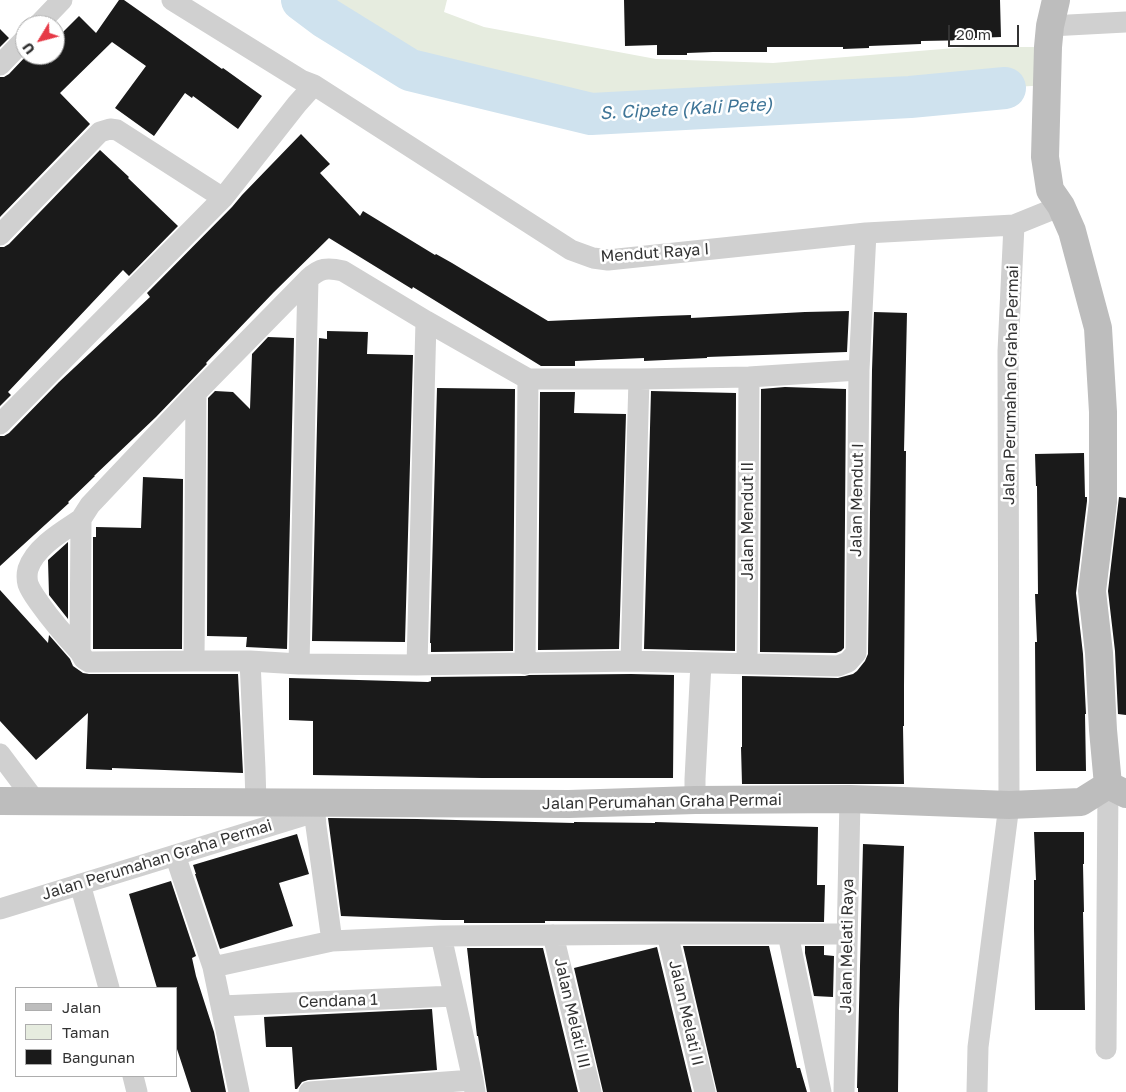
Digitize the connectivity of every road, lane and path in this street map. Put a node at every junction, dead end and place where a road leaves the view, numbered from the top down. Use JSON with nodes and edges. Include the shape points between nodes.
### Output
{"nodes":[{"id":1,"x":62,"y":0,"type":"edge"},
{"id":2,"x":172,"y":0,"type":"edge"},
{"id":3,"x":188,"y":6,"type":"edge"},
{"id":4,"x":48,"y":15,"type":"edge"},
{"id":5,"x":1053,"y":15,"type":"edge"},
{"id":6,"x":1126,"y":22,"type":"edge"},
{"id":7,"x":15,"y":49,"type":"edge"},
{"id":8,"x":0,"y":65,"type":"edge"},
{"id":9,"x":314,"y":85,"type":"junction"},
{"id":10,"x":222,"y":198,"type":"junction"},
{"id":11,"x":1061,"y":206,"type":"junction"},
{"id":12,"x":1014,"y":225,"type":"junction"},
{"id":13,"x":866,"y":233,"type":"junction"},
{"id":14,"x":0,"y":235,"type":"edge"},
{"id":15,"x":308,"y":279,"type":"junction"},
{"id":16,"x":426,"y":321,"type":"junction"},
{"id":17,"x":859,"y":370,"type":"junction"},
{"id":18,"x":749,"y":377,"type":"junction"},
{"id":19,"x":528,"y":379,"type":"junction"},
{"id":20,"x":639,"y":379,"type":"junction"},
{"id":21,"x":196,"y":393,"type":"junction"},
{"id":22,"x":0,"y":424,"type":"edge"},
{"id":23,"x":81,"y":519,"type":"junction"},
{"id":24,"x":80,"y":652,"type":"junction"},
{"id":25,"x":194,"y":660,"type":"junction"},
{"id":26,"x":631,"y":661,"type":"junction"},
{"id":27,"x":250,"y":662,"type":"junction"},
{"id":28,"x":700,"y":663,"type":"junction"},
{"id":29,"x":299,"y":664,"type":"junction"},
{"id":30,"x":526,"y":664,"type":"junction"},
{"id":31,"x":747,"y":664,"type":"junction"},
{"id":32,"x":417,"y":665,"type":"junction"},
{"id":33,"x":0,"y":754,"type":"edge"},
{"id":34,"x":1117,"y":790,"type":"edge"},
{"id":35,"x":850,"y":799,"type":"junction"},
{"id":36,"x":695,"y":800,"type":"junction"},
{"id":37,"x":0,"y":801,"type":"edge"},
{"id":38,"x":36,"y":802,"type":"junction"},
{"id":39,"x":256,"y":803,"type":"junction"},
{"id":40,"x":1009,"y":805,"type":"junction"},
{"id":41,"x":314,"y":807,"type":"junction"},
{"id":42,"x":176,"y":855,"type":"junction"},
{"id":43,"x":80,"y":884,"type":"junction"},
{"id":44,"x":0,"y":909,"type":"edge"},
{"id":45,"x":667,"y":934,"type":"junction"},
{"id":46,"x":788,"y":934,"type":"junction"},
{"id":47,"x":847,"y":934,"type":"junction"},
{"id":48,"x":553,"y":935,"type":"junction"},
{"id":49,"x":441,"y":936,"type":"junction"},
{"id":50,"x":332,"y":941,"type":"junction"},
{"id":51,"x":213,"y":967,"type":"junction"},
{"id":52,"x":109,"y":987,"type":"edge"},
{"id":53,"x":454,"y":996,"type":"junction"},
{"id":54,"x":222,"y":1006,"type":"junction"},
{"id":55,"x":1106,"y":1049,"type":"dead end"},
{"id":56,"x":133,"y":1077,"type":"edge"},
{"id":57,"x":474,"y":1086,"type":"edge"},
{"id":58,"x":137,"y":1092,"type":"edge"},
{"id":59,"x":239,"y":1092,"type":"edge"},
{"id":60,"x":309,"y":1092,"type":"edge"},
{"id":61,"x":591,"y":1092,"type":"edge"},
{"id":62,"x":705,"y":1092,"type":"edge"},
{"id":63,"x":821,"y":1092,"type":"edge"},
{"id":64,"x":844,"y":1092,"type":"edge"},
{"id":65,"x":977,"y":1092,"type":"edge"}],
"edges":[{"from":1,"to":4,"type":"street"},
{"from":2,"to":3,"type":"street","name":"Mendut Raya I"},
{"from":3,"to":9,"type":"street","name":"Mendut Raya I","via":[[301,80]]},
{"from":5,"to":6,"type":"street"},
{"from":5,"to":11,"type":"street","via":[[1045,157],[1050,190]]},
{"from":7,"to":8,"type":"street"},
{"from":9,"to":10,"type":"street"},
{"from":9,"to":13,"type":"street","name":"Mendut Raya I","via":[[571,250],[593,258],[608,260]]},
{"from":10,"to":14,"type":"street","via":[[117,130],[110,129],[100,132]]},
{"from":10,"to":22,"type":"street"},
{"from":11,"to":12,"type":"street"},
{"from":11,"to":34,"type":"street","via":[[1075,241],[1099,334],[1103,502],[1092,591],[1100,653],[1103,730]]},
{"from":12,"to":13,"type":"street","name":"Mendut Raya I"},
{"from":12,"to":40,"type":"street","name":"Jalan Perumahan Graha Permai","via":[[1008,351]]},
{"from":13,"to":17,"type":"street","name":"Jalan Mendut I"},
{"from":15,"to":16,"type":"street","via":[[324,269],[342,271]]},
{"from":15,"to":21,"type":"street"},
{"from":15,"to":29,"type":"street"},
{"from":16,"to":19,"type":"street"},
{"from":16,"to":32,"type":"street"},
{"from":17,"to":18,"type":"street"},
{"from":17,"to":31,"type":"street","name":"Jalan Mendut I","via":[[856,653],[848,662],[838,666]]},
{"from":18,"to":20,"type":"street"},
{"from":18,"to":31,"type":"street","name":"Jalan Mendut II"},
{"from":19,"to":20,"type":"street"},
{"from":19,"to":30,"type":"street"},
{"from":20,"to":26,"type":"street"},
{"from":21,"to":23,"type":"street","via":[[90,505]]},
{"from":21,"to":25,"type":"street"},
{"from":23,"to":24,"type":"street"},
{"from":23,"to":24,"type":"street","via":[[45,545],[33,559],[27,577],[34,595]]},
{"from":24,"to":25,"type":"street","via":[[89,662]]},
{"from":25,"to":27,"type":"street"},
{"from":26,"to":28,"type":"street"},
{"from":26,"to":30,"type":"street"},
{"from":27,"to":29,"type":"street"},
{"from":27,"to":39,"type":"street"},
{"from":28,"to":31,"type":"street"},
{"from":28,"to":36,"type":"street"},
{"from":29,"to":32,"type":"street"},
{"from":30,"to":32,"type":"street"},
{"from":33,"to":38,"type":"street"},
{"from":34,"to":40,"type":"street","name":"Jalan Perumahan Graha Permai","via":[[1081,802]]},
{"from":34,"to":55,"type":"street"},
{"from":35,"to":36,"type":"street","name":"Jalan Perumahan Graha Permai"},
{"from":35,"to":40,"type":"street","name":"Jalan Perumahan Graha Permai"},
{"from":35,"to":47,"type":"street","name":"Jalan Melati Raya"},
{"from":36,"to":41,"type":"street","name":"Jalan Perumahan Graha Permai"},
{"from":37,"to":38,"type":"street","name":"Jalan Perumahan Graha Permai"},
{"from":38,"to":39,"type":"street","name":"Jalan Perumahan Graha Permai"},
{"from":39,"to":41,"type":"street","name":"Jalan Perumahan Graha Permai"},
{"from":40,"to":65,"type":"street","via":[[978,1047]]},
{"from":41,"to":42,"type":"street","name":"Jalan Perumahan Graha Permai"},
{"from":41,"to":50,"type":"street"},
{"from":42,"to":43,"type":"street","name":"Jalan Perumahan Graha Permai"},
{"from":42,"to":51,"type":"street"},
{"from":43,"to":44,"type":"street","name":"Jalan Perumahan Graha Permai"},
{"from":43,"to":52,"type":"street"},
{"from":45,"to":46,"type":"street"},
{"from":45,"to":48,"type":"street"},
{"from":45,"to":62,"type":"street","name":"Jalan Melati II"},
{"from":46,"to":47,"type":"street"},
{"from":46,"to":63,"type":"street"},
{"from":47,"to":64,"type":"street","name":"Jalan Melati Raya"},
{"from":48,"to":49,"type":"street"},
{"from":48,"to":61,"type":"street","name":"Jalan Melati III"},
{"from":49,"to":50,"type":"street"},
{"from":49,"to":53,"type":"street"},
{"from":50,"to":51,"type":"street"},
{"from":51,"to":54,"type":"street"},
{"from":53,"to":54,"type":"street","name":"Cendana 1"},
{"from":53,"to":57,"type":"street"},
{"from":54,"to":59,"type":"street"},
{"from":56,"to":58,"type":"street"},
{"from":57,"to":60,"type":"street"}]}
